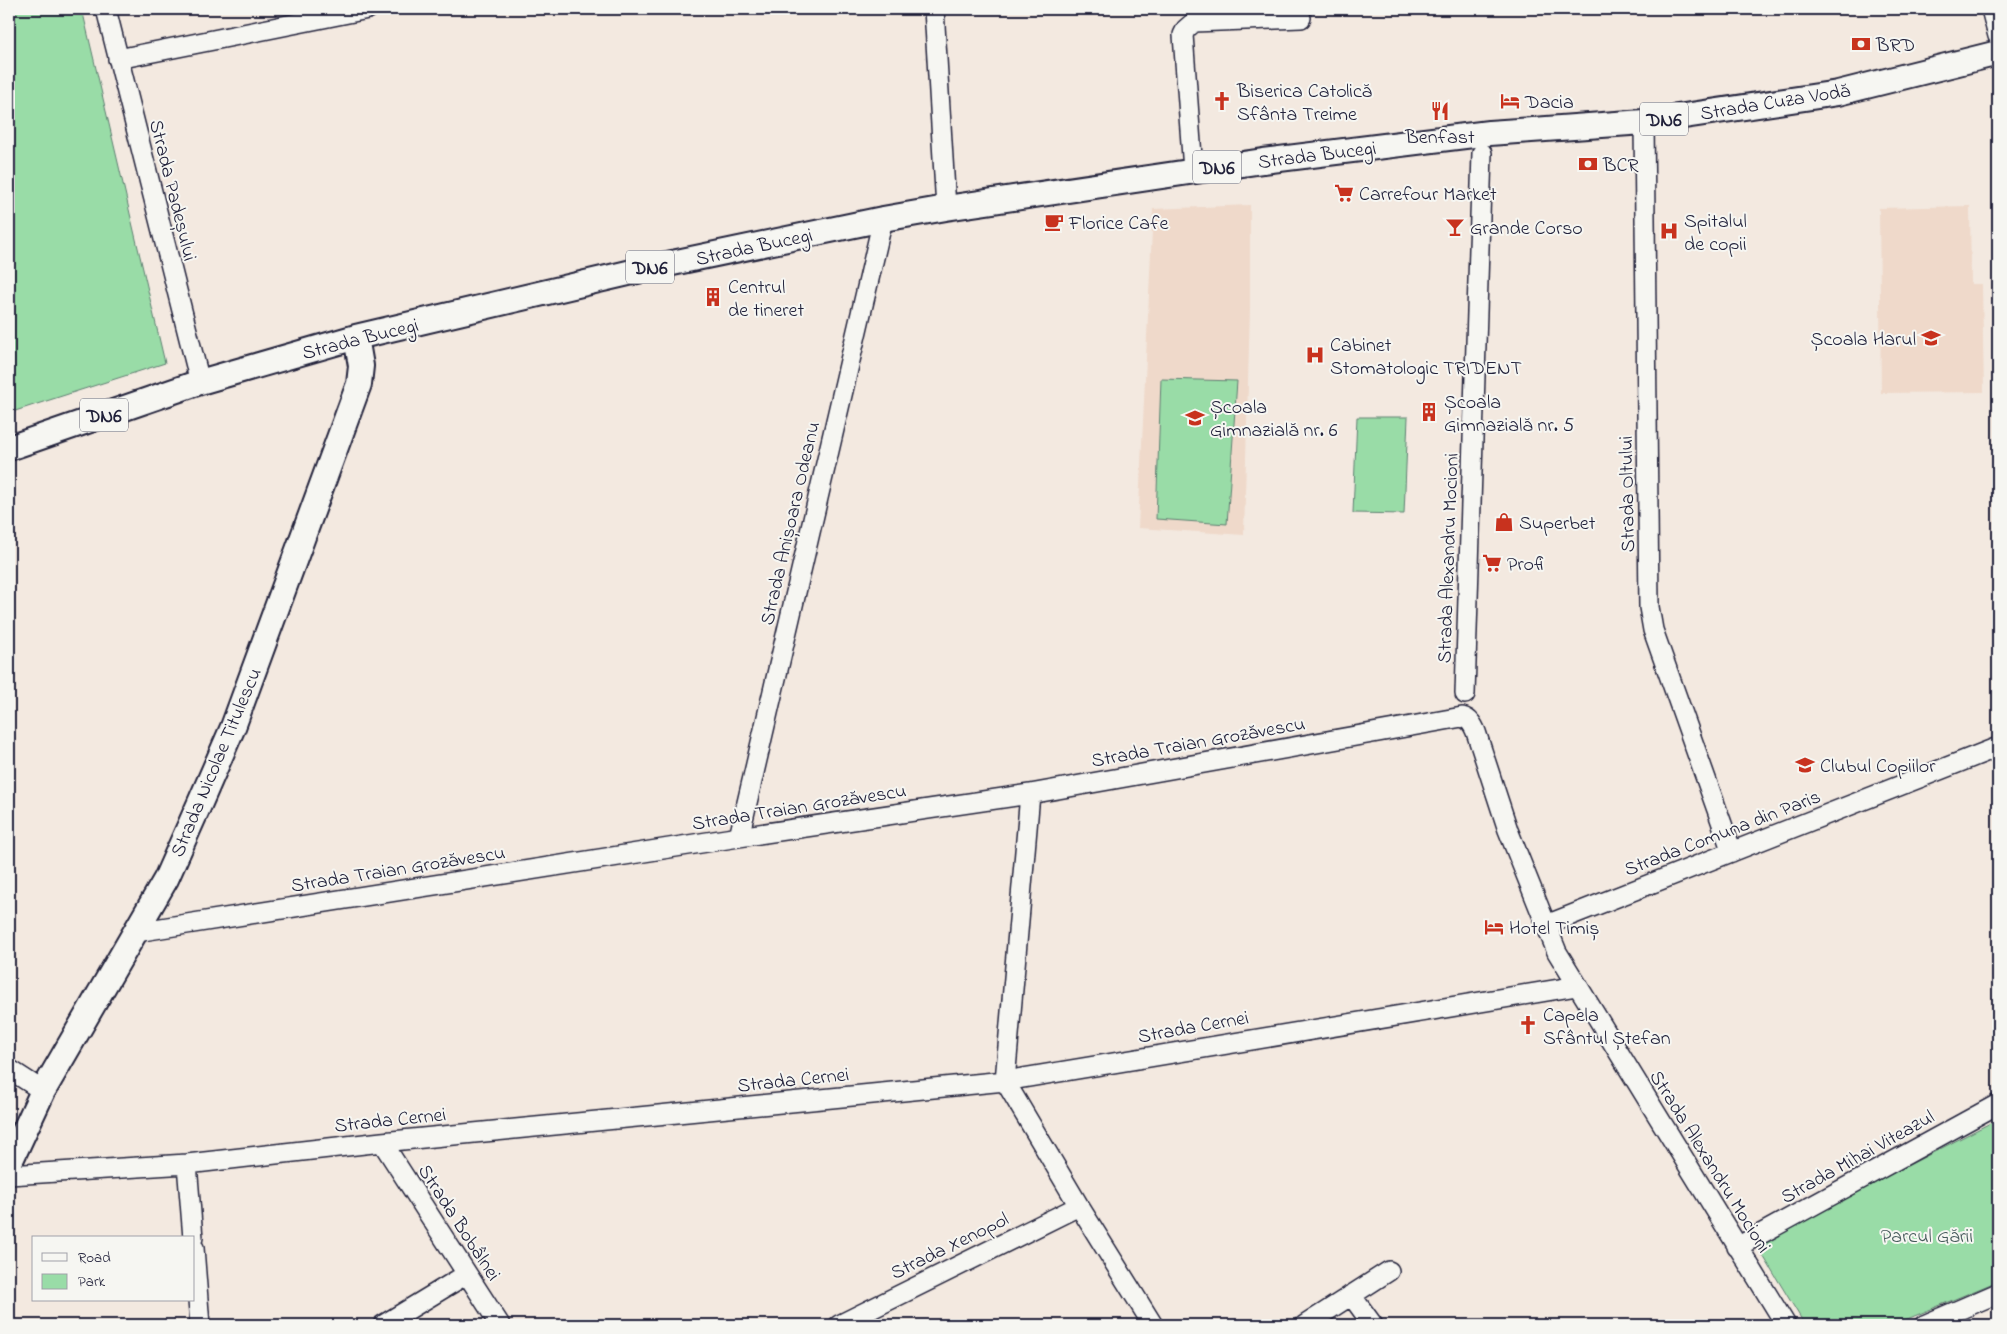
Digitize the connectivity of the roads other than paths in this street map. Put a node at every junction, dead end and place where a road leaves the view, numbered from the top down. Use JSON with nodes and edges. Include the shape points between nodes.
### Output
{"nodes":[{"id":1,"x":106,"y":9,"type":"edge"},
{"id":2,"x":368,"y":9,"type":"edge"},
{"id":3,"x":934,"y":9,"type":"edge"},
{"id":4,"x":1991,"y":9,"type":"edge"},
{"id":5,"x":1301,"y":18,"type":"dead end"},
{"id":6,"x":1998,"y":36,"type":"edge"},
{"id":7,"x":1998,"y":53,"type":"edge"},
{"id":8,"x":118,"y":59,"type":"junction"},
{"id":9,"x":1644,"y":122,"type":"junction"},
{"id":10,"x":1486,"y":143,"type":"junction"},
{"id":11,"x":1193,"y":170,"type":"junction"},
{"id":12,"x":946,"y":208,"type":"junction"},
{"id":13,"x":883,"y":219,"type":"junction"},
{"id":14,"x":356,"y":337,"type":"junction"},
{"id":15,"x":200,"y":382,"type":"junction"},
{"id":16,"x":9,"y":448,"type":"edge"},
{"id":17,"x":1465,"y":694,"type":"dead end"},
{"id":18,"x":1467,"y":718,"type":"joint"},
{"id":19,"x":1998,"y":747,"type":"edge"},
{"id":20,"x":1030,"y":794,"type":"junction"},
{"id":21,"x":739,"y":837,"type":"junction"},
{"id":22,"x":1732,"y":852,"type":"junction"},
{"id":23,"x":1546,"y":925,"type":"junction"},
{"id":24,"x":136,"y":932,"type":"junction"},
{"id":25,"x":1577,"y":986,"type":"junction"},
{"id":26,"x":9,"y":1069,"type":"edge"},
{"id":27,"x":1005,"y":1081,"type":"junction"},
{"id":28,"x":43,"y":1091,"type":"junction"},
{"id":29,"x":1998,"y":1104,"type":"edge"},
{"id":30,"x":382,"y":1142,"type":"junction"},
{"id":31,"x":9,"y":1164,"type":"edge"},
{"id":32,"x":187,"y":1164,"type":"junction"},
{"id":33,"x":9,"y":1175,"type":"edge"},
{"id":34,"x":1079,"y":1206,"type":"junction"},
{"id":35,"x":193,"y":1236,"type":"edge"},
{"id":36,"x":1737,"y":1248,"type":"junction"},
{"id":37,"x":195,"y":1261,"type":"edge"},
{"id":38,"x":1389,"y":1271,"type":"dead end"},
{"id":39,"x":467,"y":1274,"type":"junction"},
{"id":40,"x":1998,"y":1293,"type":"edge"},
{"id":41,"x":1351,"y":1295,"type":"junction"},
{"id":42,"x":200,"y":1325,"type":"edge"},
{"id":43,"x":383,"y":1325,"type":"edge"},
{"id":44,"x":500,"y":1325,"type":"edge"},
{"id":45,"x":839,"y":1325,"type":"edge"},
{"id":46,"x":1153,"y":1325,"type":"edge"},
{"id":47,"x":1305,"y":1325,"type":"edge"},
{"id":48,"x":1373,"y":1325,"type":"edge"},
{"id":49,"x":1786,"y":1325,"type":"edge"},
{"id":50,"x":1924,"y":1325,"type":"edge"}],
"edges":[{"from":1,"to":8,"type":"street","name":"Strada Padeșului"},
{"from":2,"to":8,"type":"street"},
{"from":3,"to":12,"type":"street"},
{"from":4,"to":6,"type":"street"},
{"from":5,"to":11,"type":"street","via":[[1194,22],[1186,29],[1183,35]]},
{"from":7,"to":9,"type":"main road","name":"Strada Cuza Vodă","number":"DN6","via":[[1838,92]]},
{"from":8,"to":15,"type":"street","name":"Strada Padeșului"},
{"from":9,"to":10,"type":"main road","name":"Strada Cuza Vodă","number":"DN6"},
{"from":9,"to":22,"type":"street","name":"Strada Oltului","via":[[1650,607],[1653,630]]},
{"from":10,"to":11,"type":"main road","name":"Strada Bucegi","number":"DN6"},
{"from":10,"to":17,"type":"street","name":"Strada Alexandru Mocioni"},
{"from":11,"to":12,"type":"main road","name":"Strada Bucegi","number":"DN6"},
{"from":12,"to":13,"type":"main road","name":"Strada Bucegi","number":"DN6"},
{"from":13,"to":14,"type":"main road","name":"Strada Bucegi","number":"DN6","via":[[658,266]]},
{"from":13,"to":21,"type":"street","name":"Strada Anișoara Odeanu"},
{"from":14,"to":15,"type":"main road","name":"Strada Bucegi","number":"DN6"},
{"from":14,"to":24,"type":"main road","name":"Strada Nicolae Titulescu","via":[[362,366],[359,384],[233,728],[166,879]]},
{"from":15,"to":16,"type":"main road","name":"Strada Bucegi","number":"DN6"},
{"from":18,"to":20,"type":"street","name":"Strada Traian Grozăvescu"},
{"from":18,"to":23,"type":"street","name":"Strada Alexandru Mocioni","via":[[1476,732],[1508,830]]},
{"from":19,"to":22,"type":"street","name":"Strada Comuna din Paris"},
{"from":20,"to":21,"type":"street","name":"Strada Traian Grozăvescu"},
{"from":20,"to":27,"type":"street"},
{"from":21,"to":24,"type":"street","name":"Strada Traian Grozăvescu"},
{"from":22,"to":23,"type":"street","name":"Strada Comuna din Paris"},
{"from":23,"to":25,"type":"street","name":"Strada Alexandru Mocioni"},
{"from":24,"to":28,"type":"main road","name":"Strada Nicolae Titulescu"},
{"from":25,"to":27,"type":"street","name":"Strada Cernei"},
{"from":25,"to":36,"type":"street","name":"Strada Alexandru Mocioni"},
{"from":26,"to":28,"type":"street"},
{"from":27,"to":30,"type":"street","name":"Strada Cernei"},
{"from":27,"to":34,"type":"street"},
{"from":28,"to":31,"type":"main road","name":"Strada Nicolae Titulescu"},
{"from":29,"to":36,"type":"street","name":"Strada Mihai Viteazul"},
{"from":30,"to":32,"type":"street","name":"Strada Cernei"},
{"from":30,"to":39,"type":"street","name":"Strada Bobâlnei"},
{"from":32,"to":33,"type":"street","name":"Strada Cernei"},
{"from":32,"to":35,"type":"street"},
{"from":34,"to":45,"type":"street","name":"Strada Xenopol"},
{"from":34,"to":46,"type":"street"},
{"from":36,"to":49,"type":"street","name":"Strada Alexandru Mocioni"},
{"from":37,"to":42,"type":"street"},
{"from":38,"to":41,"type":"street"},
{"from":39,"to":43,"type":"street"},
{"from":39,"to":44,"type":"street","name":"Strada Bobâlnei"},
{"from":40,"to":50,"type":"street"},
{"from":41,"to":47,"type":"street"},
{"from":41,"to":48,"type":"street"}]}
